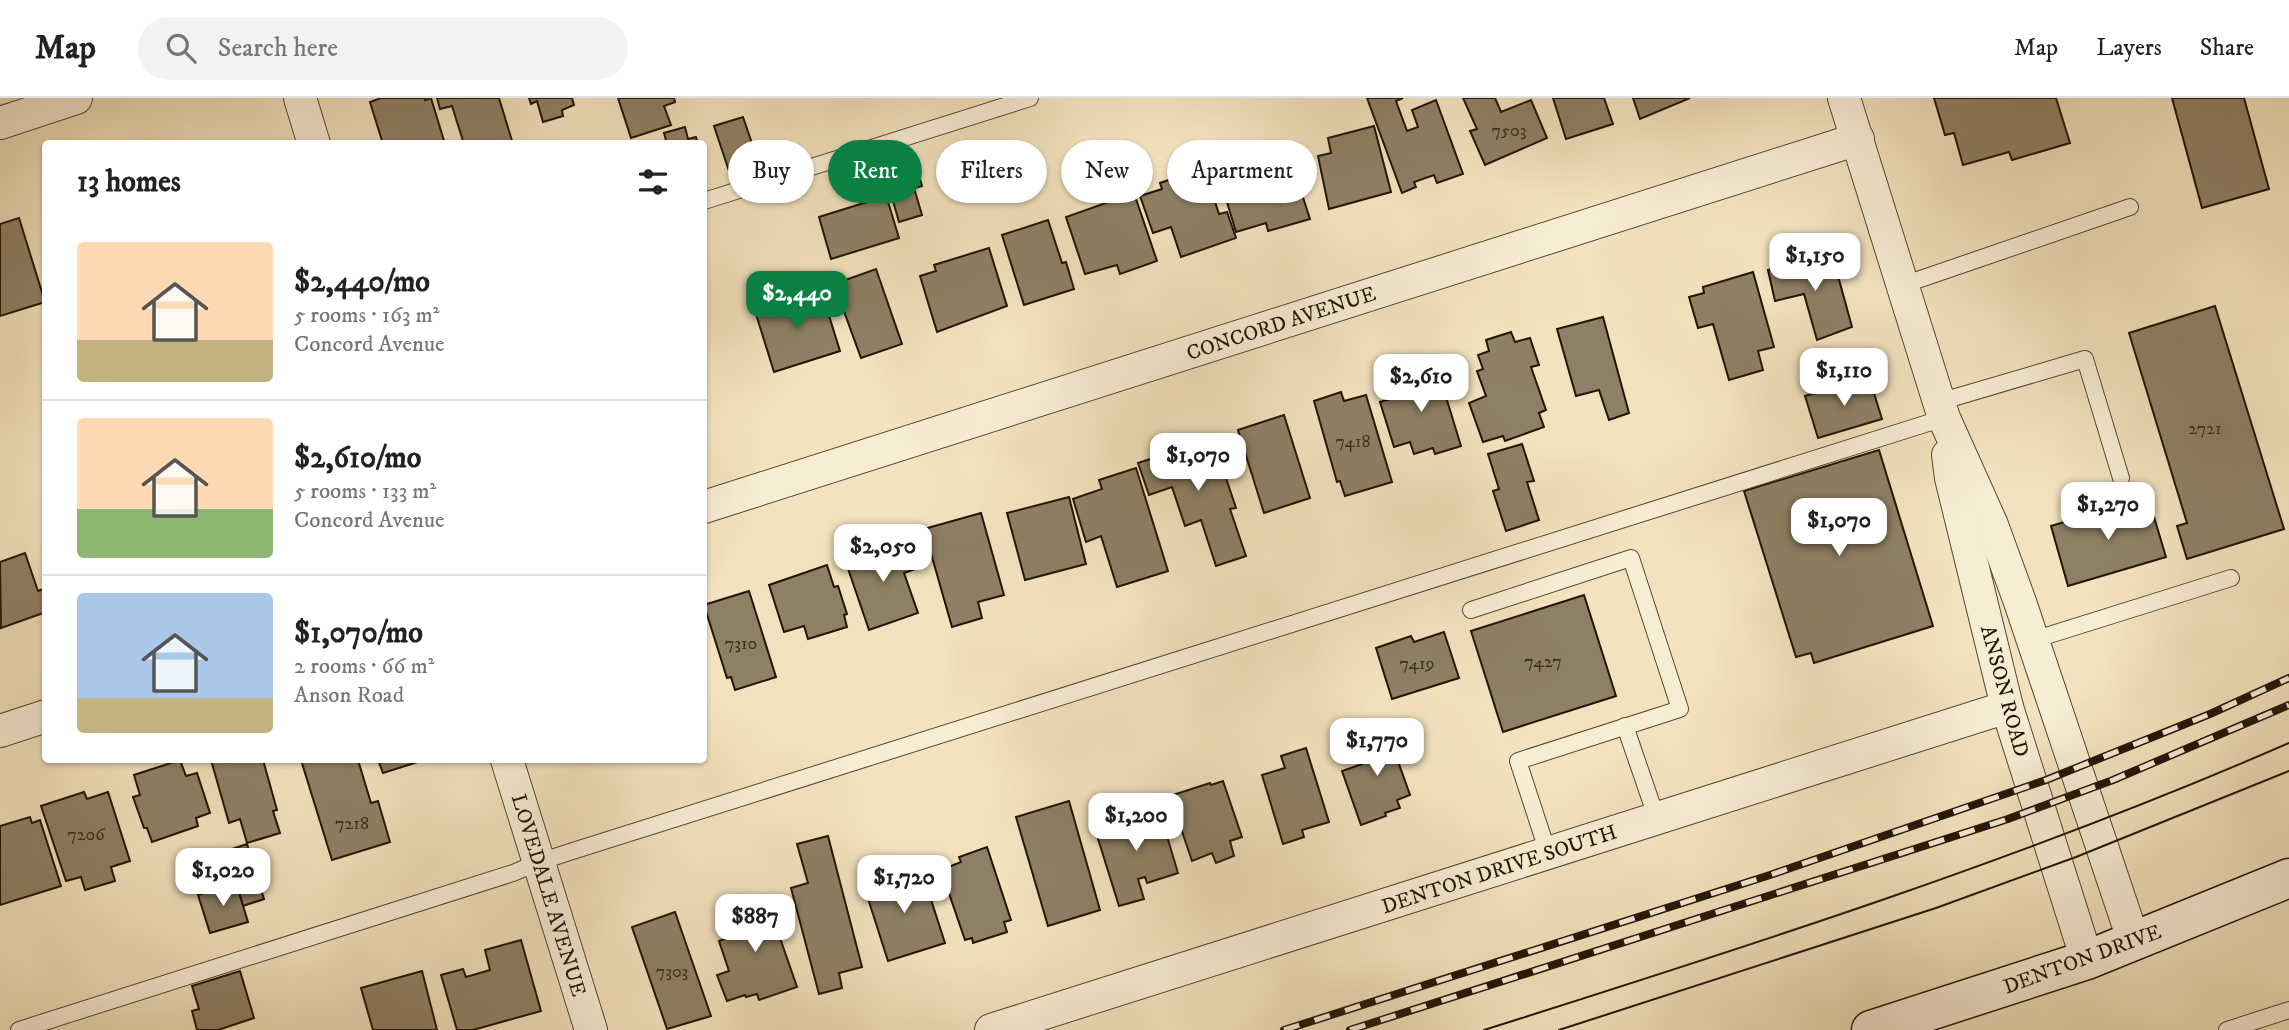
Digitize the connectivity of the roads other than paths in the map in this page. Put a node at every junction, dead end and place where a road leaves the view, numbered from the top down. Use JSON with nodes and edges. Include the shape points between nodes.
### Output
{"nodes":[{"id":1,"x":76,"y":98,"type":"edge"},
{"id":2,"x":300,"y":98,"type":"edge"},
{"id":3,"x":1030,"y":98,"type":"edge"},
{"id":4,"x":1844,"y":98,"type":"edge"},
{"id":5,"x":0,"y":123,"type":"edge"},
{"id":6,"x":1858,"y":139,"type":"junction"},
{"id":7,"x":313,"y":140,"type":"edge"},
{"id":8,"x":707,"y":200,"type":"edge"},
{"id":9,"x":2130,"y":207,"type":"dead end"},
{"id":10,"x":1903,"y":285,"type":"junction"},
{"id":11,"x":1941,"y":410,"type":"junction"},
{"id":12,"x":2121,"y":478,"type":"dead end"},
{"id":13,"x":707,"y":506,"type":"edge"},
{"id":14,"x":2231,"y":579,"type":"dead end"},
{"id":15,"x":1471,"y":610,"type":"dead end"},
{"id":16,"x":2033,"y":640,"type":"junction"},
{"id":17,"x":2007,"y":707,"type":"junction"},
{"id":18,"x":42,"y":717,"type":"edge"},
{"id":19,"x":1625,"y":726,"type":"junction"},
{"id":20,"x":0,"y":731,"type":"edge"},
{"id":21,"x":508,"y":763,"type":"edge"},
{"id":22,"x":1657,"y":819,"type":"junction"},
{"id":23,"x":1548,"y":853,"type":"junction"},
{"id":24,"x":539,"y":862,"type":"junction"},
{"id":25,"x":2289,"y":878,"type":"edge"},
{"id":26,"x":2133,"y":942,"type":"junction"},
{"id":27,"x":2087,"y":960,"type":"junction"},
{"id":28,"x":2289,"y":1010,"type":"edge"},
{"id":29,"x":19,"y":1030,"type":"edge"},
{"id":30,"x":592,"y":1030,"type":"edge"},
{"id":31,"x":991,"y":1030,"type":"edge"},
{"id":32,"x":1871,"y":1030,"type":"edge"},
{"id":33,"x":2227,"y":1030,"type":"edge"}],
"edges":[{"from":1,"to":5,"type":"street"},
{"from":2,"to":7,"type":"street"},
{"from":3,"to":8,"type":"lane"},
{"from":4,"to":6,"type":"street","name":"ANSON ROAD"},
{"from":6,"to":10,"type":"street","name":"ANSON ROAD"},
{"from":6,"to":13,"type":"street","name":"CONCORD AVENUE"},
{"from":9,"to":10,"type":"lane"},
{"from":10,"to":11,"type":"street","name":"ANSON ROAD"},
{"from":11,"to":12,"type":"lane","via":[[2085,359]]},
{"from":11,"to":16,"type":"street","name":"ANSON ROAD","via":[[1992,525]]},
{"from":11,"to":17,"type":"street","name":"ANSON ROAD","via":[[1951,478]]},
{"from":11,"to":24,"type":"lane"},
{"from":14,"to":16,"type":"lane"},
{"from":15,"to":19,"type":"lane","via":[[1631,558],[1680,709]]},
{"from":16,"to":26,"type":"street","name":"ANSON ROAD"},
{"from":17,"to":22,"type":"street","name":"DENTON DRIVE SOUTH"},
{"from":17,"to":27,"type":"street","name":"ANSON ROAD"},
{"from":18,"to":20,"type":"street"},
{"from":19,"to":22,"type":"lane"},
{"from":19,"to":23,"type":"lane","via":[[1518,761]]},
{"from":21,"to":24,"type":"street","name":"LOVEDALE AVENUE"},
{"from":22,"to":23,"type":"street","name":"DENTON DRIVE SOUTH"},
{"from":23,"to":31,"type":"street","name":"DENTON DRIVE SOUTH"},
{"from":24,"to":29,"type":"lane"},
{"from":24,"to":30,"type":"street","name":"LOVEDALE AVENUE"},
{"from":25,"to":26,"type":"main road","name":"DENTON DRIVE"},
{"from":26,"to":27,"type":"main road","name":"DENTON DRIVE"},
{"from":27,"to":32,"type":"main road","name":"DENTON DRIVE"},
{"from":28,"to":33,"type":"lane"}]}
